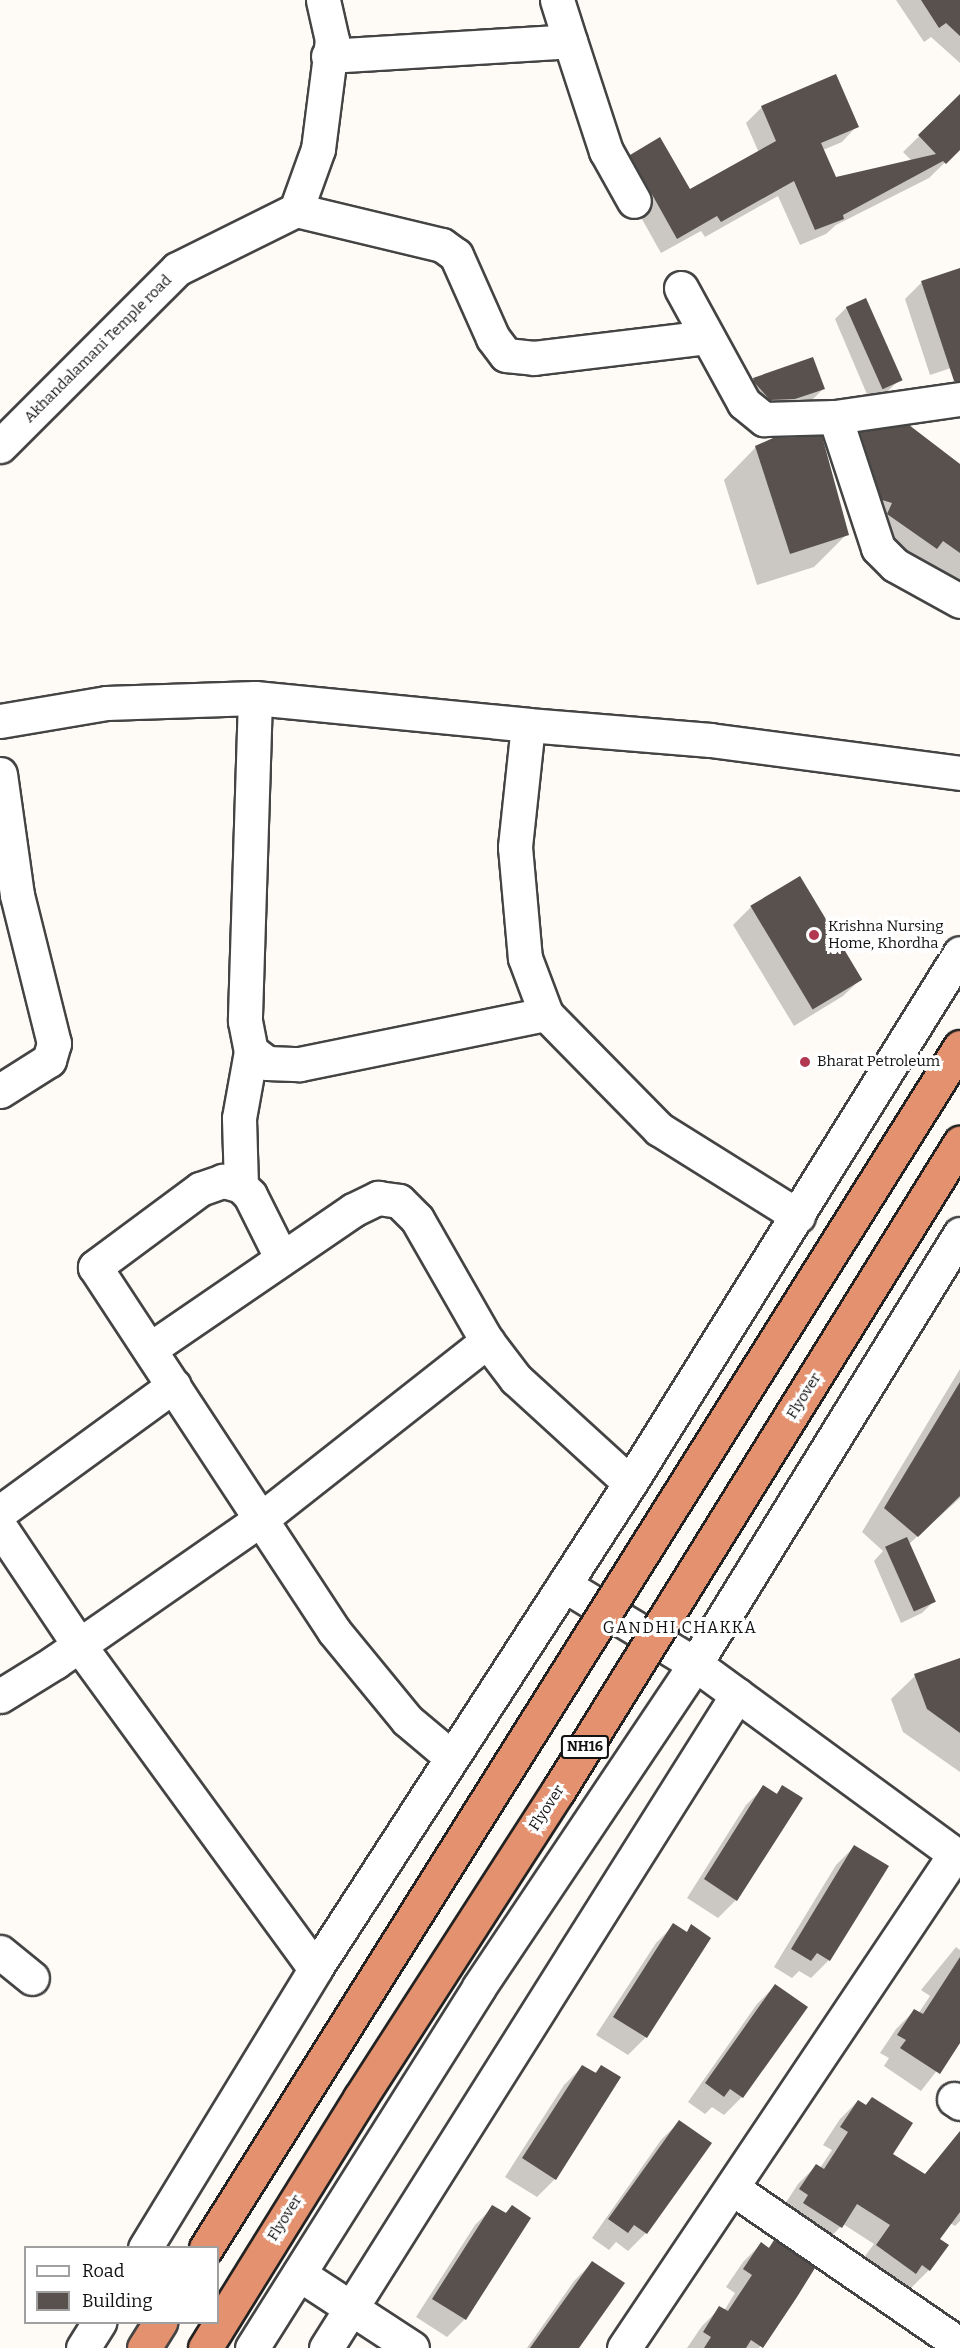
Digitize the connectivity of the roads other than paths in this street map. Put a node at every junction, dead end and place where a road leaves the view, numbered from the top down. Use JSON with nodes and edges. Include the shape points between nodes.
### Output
{"nodes":[{"id":1,"x":323,"y":0,"type":"edge"},
{"id":2,"x":557,"y":0,"type":"edge"},
{"id":3,"x":570,"y":40,"type":"junction"},
{"id":4,"x":328,"y":56,"type":"junction"},
{"id":5,"x":634,"y":201,"type":"dead end"},
{"id":6,"x":296,"y":210,"type":"junction"},
{"id":7,"x":681,"y":288,"type":"dead end"},
{"id":8,"x":708,"y":337,"type":"junction"},
{"id":9,"x":960,"y":399,"type":"edge"},
{"id":10,"x":835,"y":417,"type":"junction"},
{"id":11,"x":0,"y":446,"type":"edge"},
{"id":12,"x":960,"y":601,"type":"edge"},
{"id":13,"x":255,"y":698,"type":"junction"},
{"id":14,"x":0,"y":721,"type":"edge"},
{"id":15,"x":528,"y":725,"type":"junction"},
{"id":16,"x":960,"y":773,"type":"edge"},
{"id":17,"x":0,"y":774,"type":"edge"},
{"id":18,"x":960,"y":953,"type":"edge"},
{"id":19,"x":546,"y":1014,"type":"junction"},
{"id":20,"x":960,"y":1047,"type":"edge"},
{"id":21,"x":251,"y":1050,"type":"junction"},
{"id":22,"x":0,"y":1091,"type":"edge"},
{"id":23,"x":960,"y":1143,"type":"edge"},
{"id":24,"x":241,"y":1186,"type":"junction"},
{"id":25,"x":798,"y":1216,"type":"junction"},
{"id":26,"x":960,"y":1234,"type":"edge"},
{"id":27,"x":281,"y":1257,"type":"junction"},
{"id":28,"x":487,"y":1341,"type":"junction"},
{"id":29,"x":150,"y":1349,"type":"junction"},
{"id":30,"x":174,"y":1385,"type":"junction"},
{"id":31,"x":630,"y":1483,"type":"junction"},
{"id":32,"x":0,"y":1512,"type":"edge"},
{"id":33,"x":261,"y":1519,"type":"junction"},
{"id":34,"x":0,"y":1527,"type":"edge"},
{"id":35,"x":564,"y":1585,"type":"junction"},
{"id":36,"x":79,"y":1645,"type":"junction"},
{"id":37,"x":695,"y":1664,"type":"junction"},
{"id":38,"x":737,"y":1695,"type":"junction"},
{"id":39,"x":0,"y":1696,"type":"edge"},
{"id":40,"x":451,"y":1758,"type":"junction"},
{"id":41,"x":957,"y":1856,"type":"edge"},
{"id":42,"x":0,"y":1952,"type":"edge"},
{"id":43,"x":315,"y":1969,"type":"junction"},
{"id":44,"x":32,"y":1978,"type":"dead end"},
{"id":45,"x":732,"y":2188,"type":"junction"},
{"id":46,"x":146,"y":2246,"type":"edge"},
{"id":47,"x":207,"y":2246,"type":"edge"},
{"id":48,"x":299,"y":2274,"type":"junction"},
{"id":49,"x":351,"y":2308,"type":"junction"},
{"id":50,"x":98,"y":2324,"type":"edge"},
{"id":51,"x":159,"y":2324,"type":"edge"},
{"id":52,"x":956,"y":2342,"type":"edge"},
{"id":53,"x":83,"y":2348,"type":"edge"},
{"id":54,"x":144,"y":2348,"type":"edge"},
{"id":55,"x":205,"y":2348,"type":"edge"},
{"id":56,"x":252,"y":2348,"type":"edge"},
{"id":57,"x":326,"y":2348,"type":"edge"},
{"id":58,"x":412,"y":2348,"type":"edge"},
{"id":59,"x":624,"y":2348,"type":"edge"}],
"edges":[{"from":1,"to":4,"type":"street","via":[[332,40]]},
{"from":2,"to":3,"type":"street"},
{"from":3,"to":4,"type":"street"},
{"from":3,"to":5,"type":"street","via":[[606,151]]},
{"from":4,"to":6,"type":"street","via":[[318,149]]},
{"from":6,"to":8,"type":"street","via":[[442,245],[456,255],[493,338],[506,355],[534,358]]},
{"from":6,"to":11,"type":"street","name":"Akhandalamani Temple road","via":[[177,269]]},
{"from":7,"to":8,"type":"street"},
{"from":8,"to":10,"type":"street","via":[[744,404],[764,419]]},
{"from":9,"to":10,"type":"street"},
{"from":10,"to":12,"type":"street","via":[[878,548],[895,565]]},
{"from":13,"to":14,"type":"street","via":[[106,703]]},
{"from":13,"to":15,"type":"street"},
{"from":13,"to":21,"type":"street","via":[[245,1021]]},
{"from":15,"to":16,"type":"street","via":[[711,740]]},
{"from":15,"to":19,"type":"street","via":[[515,847],[525,958]]},
{"from":17,"to":22,"type":"street","via":[[17,895],[54,1043],[49,1060]]},
{"from":18,"to":25,"type":"street"},
{"from":19,"to":21,"type":"street","via":[[300,1064],[267,1063]]},
{"from":19,"to":25,"type":"street","via":[[659,1130]]},
{"from":20,"to":47,"type":"highway","bridge":true},
{"from":21,"to":24,"type":"street","via":[[239,1118]]},
{"from":23,"to":55,"type":"highway","name":"Flyover","number":"NH16","bridge":true,"via":[[558,1791]]},
{"from":24,"to":27,"type":"street"},
{"from":24,"to":29,"type":"street","via":[[223,1181],[200,1189],[94,1267]]},
{"from":25,"to":31,"type":"street"},
{"from":26,"to":37,"type":"street"},
{"from":27,"to":28,"type":"street","via":[[378,1198],[399,1201],[417,1219]]},
{"from":27,"to":29,"type":"street"},
{"from":28,"to":31,"type":"street","via":[[516,1378]]},
{"from":28,"to":33,"type":"street"},
{"from":29,"to":30,"type":"street"},
{"from":30,"to":32,"type":"street"},
{"from":30,"to":33,"type":"street"},
{"from":31,"to":35,"type":"street"},
{"from":33,"to":36,"type":"street"},
{"from":33,"to":40,"type":"street","via":[[373,1683],[407,1720]]},
{"from":34,"to":36,"type":"street"},
{"from":35,"to":37,"type":"street"},
{"from":35,"to":40,"type":"street"},
{"from":36,"to":39,"type":"street"},
{"from":36,"to":43,"type":"street"},
{"from":37,"to":38,"type":"street"},
{"from":37,"to":48,"type":"street","via":[[479,1987]]},
{"from":38,"to":41,"type":"street"},
{"from":38,"to":49,"type":"street"},
{"from":40,"to":43,"type":"street"},
{"from":41,"to":45,"type":"street"},
{"from":42,"to":44,"type":"street"},
{"from":43,"to":46,"type":"street"},
{"from":45,"to":52,"type":"street"},
{"from":45,"to":59,"type":"street"},
{"from":48,"to":49,"type":"street"},
{"from":48,"to":56,"type":"street"},
{"from":49,"to":57,"type":"street"},
{"from":49,"to":58,"type":"street"},
{"from":50,"to":53,"type":"street"},
{"from":51,"to":54,"type":"highway"}]}
